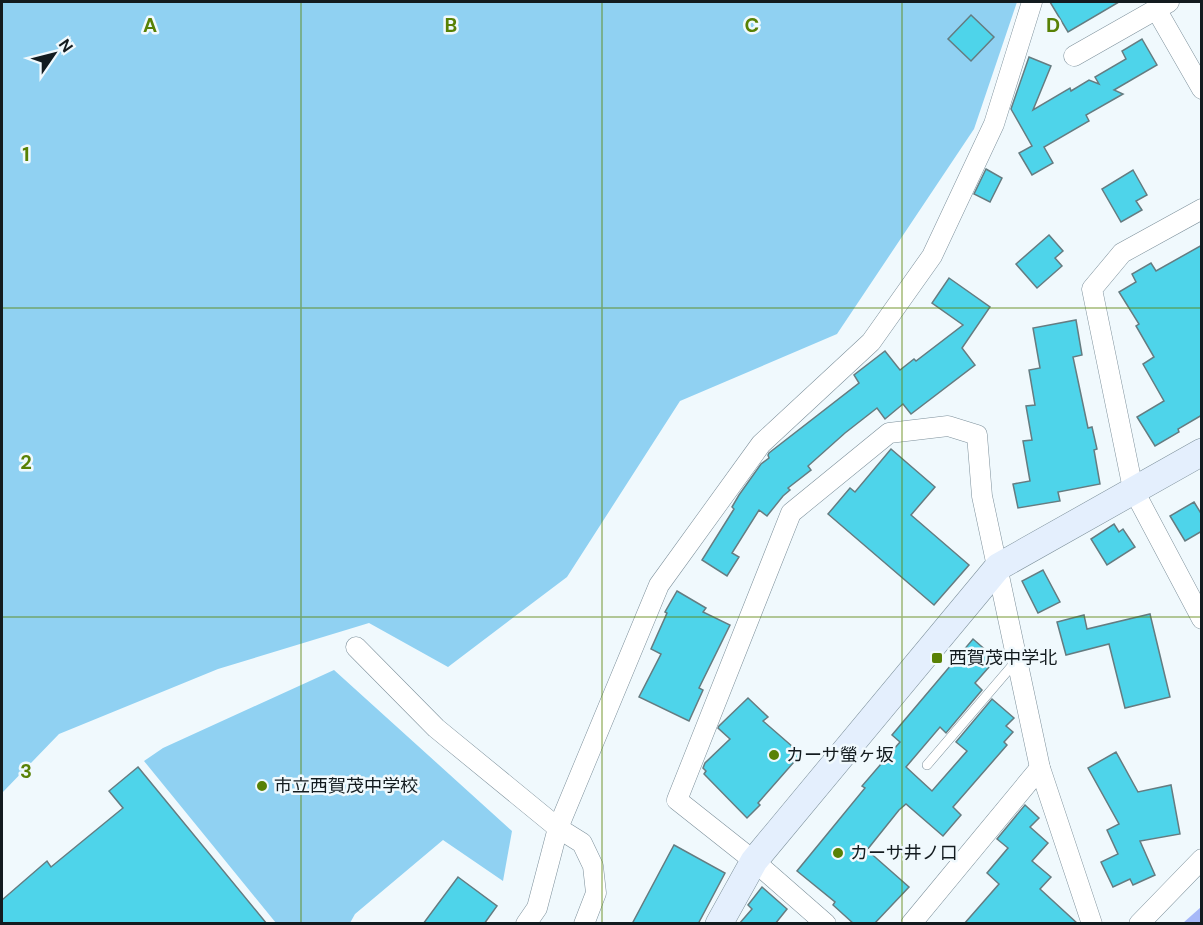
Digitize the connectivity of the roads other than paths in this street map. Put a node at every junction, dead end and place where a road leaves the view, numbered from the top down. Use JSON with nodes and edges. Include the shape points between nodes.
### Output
{"nodes":[{"id":1,"x":1032,"y":2,"type":"edge"},
{"id":2,"x":1163,"y":5,"type":"edge"},
{"id":3,"x":1074,"y":56,"type":"dead end"},
{"id":4,"x":1202,"y":89,"type":"edge"},
{"id":5,"x":1202,"y":209,"type":"edge"},
{"id":6,"x":1202,"y":452,"type":"edge"},
{"id":7,"x":1133,"y":489,"type":"junction"},
{"id":8,"x":998,"y":567,"type":"junction"},
{"id":9,"x":1202,"y":618,"type":"edge"},
{"id":10,"x":356,"y":646,"type":"dead end"},
{"id":11,"x":1017,"y":660,"type":"junction"},
{"id":12,"x":927,"y":765,"type":"dead end"},
{"id":13,"x":1040,"y":768,"type":"junction"},
{"id":14,"x":558,"y":828,"type":"junction"},
{"id":15,"x":1202,"y":859,"type":"edge"},
{"id":16,"x":754,"y":861,"type":"junction"},
{"id":17,"x":526,"y":924,"type":"edge"},
{"id":18,"x":584,"y":924,"type":"edge"},
{"id":19,"x":719,"y":924,"type":"edge"},
{"id":20,"x":826,"y":924,"type":"edge"},
{"id":21,"x":911,"y":924,"type":"edge"},
{"id":22,"x":1092,"y":924,"type":"edge"},
{"id":23,"x":1138,"y":924,"type":"edge"}],
"edges":[{"from":1,"to":14,"type":"street","via":[[994,124],[932,256],[871,342],[762,444],[659,585]]},
{"from":2,"to":3,"type":"street"},
{"from":2,"to":4,"type":"street"},
{"from":5,"to":7,"type":"street","via":[[1122,253],[1092,289]]},
{"from":6,"to":7,"type":"street"},
{"from":7,"to":8,"type":"street"},
{"from":7,"to":9,"type":"street"},
{"from":8,"to":11,"type":"street"},
{"from":8,"to":16,"type":"street"},
{"from":8,"to":16,"type":"street","via":[[982,496],[977,435],[948,426],[889,433],[791,513],[677,800]]},
{"from":10,"to":14,"type":"street","via":[[436,728]]},
{"from":11,"to":12,"type":"lane"},
{"from":11,"to":13,"type":"street"},
{"from":13,"to":21,"type":"street"},
{"from":13,"to":22,"type":"street"},
{"from":14,"to":17,"type":"street","via":[[537,908]]},
{"from":14,"to":18,"type":"street","via":[[582,843],[593,866],[596,893]]},
{"from":15,"to":23,"type":"street"},
{"from":16,"to":19,"type":"street"},
{"from":16,"to":20,"type":"street"}]}
